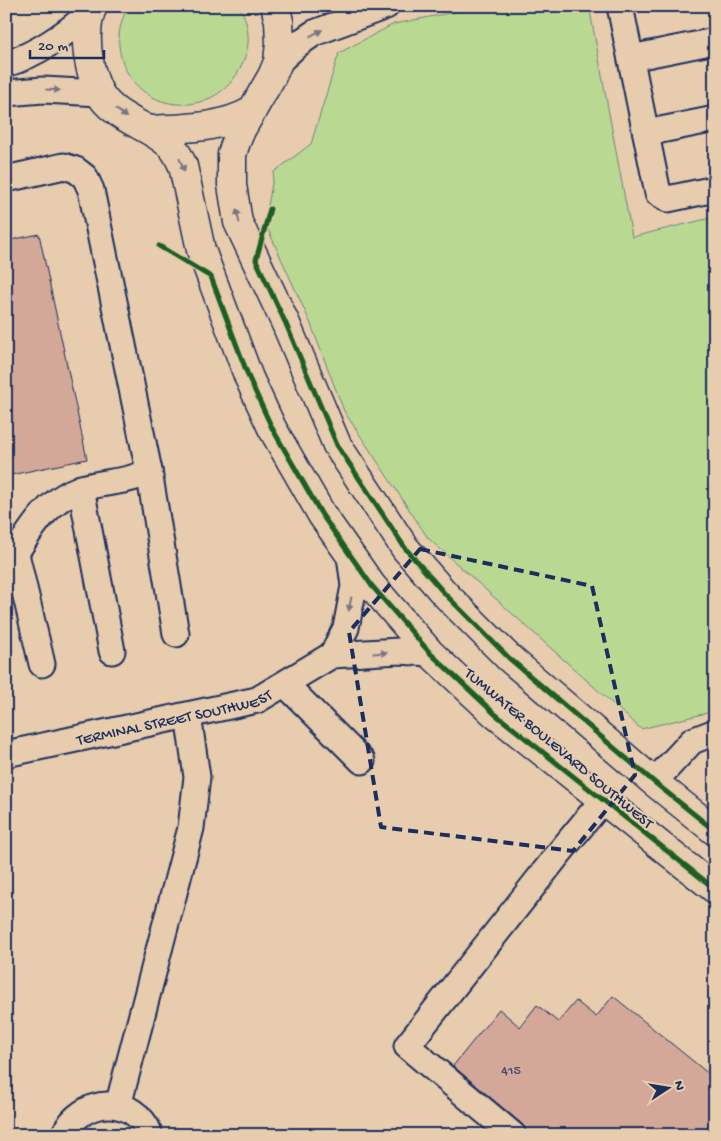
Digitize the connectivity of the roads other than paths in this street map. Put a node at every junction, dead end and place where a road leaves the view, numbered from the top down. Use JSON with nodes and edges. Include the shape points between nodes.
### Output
{"nodes":[{"id":1,"x":275,"y":6,"type":"edge"},
{"id":2,"x":386,"y":6,"type":"edge"},
{"id":3,"x":620,"y":6,"type":"edge"},
{"id":4,"x":91,"y":10,"type":"edge"},
{"id":5,"x":715,"y":42,"type":"edge"},
{"id":6,"x":631,"y":58,"type":"junction"},
{"id":7,"x":278,"y":62,"type":"junction"},
{"id":8,"x":6,"y":64,"type":"edge"},
{"id":9,"x":6,"y":93,"type":"edge"},
{"id":10,"x":100,"y":93,"type":"junction"},
{"id":11,"x":252,"y":111,"type":"junction"},
{"id":12,"x":715,"y":119,"type":"edge"},
{"id":13,"x":149,"y":130,"type":"junction"},
{"id":14,"x":646,"y":134,"type":"junction"},
{"id":15,"x":6,"y":178,"type":"edge"},
{"id":16,"x":715,"y":189,"type":"edge"},
{"id":17,"x":149,"y":471,"type":"junction"},
{"id":18,"x":81,"y":488,"type":"junction"},
{"id":19,"x":350,"y":556,"type":"junction"},
{"id":20,"x":11,"y":561,"type":"edge"},
{"id":21,"x":176,"y":634,"type":"dead end"},
{"id":22,"x":112,"y":651,"type":"dead end"},
{"id":23,"x":430,"y":653,"type":"junction"},
{"id":24,"x":332,"y":656,"type":"junction"},
{"id":25,"x":42,"y":664,"type":"dead end"},
{"id":26,"x":285,"y":684,"type":"junction"},
{"id":27,"x":188,"y":715,"type":"junction"},
{"id":28,"x":715,"y":732,"type":"edge"},
{"id":29,"x":6,"y":754,"type":"edge"},
{"id":30,"x":362,"y":760,"type":"dead end"},
{"id":31,"x":654,"y":782,"type":"junction"},
{"id":32,"x":603,"y":800,"type":"junction"},
{"id":33,"x":715,"y":831,"type":"edge"},
{"id":34,"x":715,"y":889,"type":"edge"},
{"id":35,"x":118,"y":1106,"type":"junction"},
{"id":36,"x":64,"y":1135,"type":"edge"},
{"id":37,"x":150,"y":1135,"type":"edge"},
{"id":38,"x":513,"y":1135,"type":"edge"}],
"edges":[{"from":1,"to":7,"type":"main road","via":[[279,21]]},
{"from":7,"to":2,"type":"street","one_way":true,"via":[[314,33]]},
{"from":3,"to":6,"type":"street"},
{"from":4,"to":8,"type":"street","via":[[56,40]]},
{"from":4,"to":10,"type":"main road","via":[[86,42]]},
{"from":5,"to":6,"type":"street"},
{"from":6,"to":14,"type":"street"},
{"from":7,"to":11,"type":"main road","name":"TUMWATER BOULEVARD SOUTHWEST"},
{"from":9,"to":10,"type":"street","one_way":true,"via":[[43,90]]},
{"from":10,"to":13,"type":"main road","name":"TUMWATER BOULEVARD SOUTHWEST","one_way":true,"via":[[120,114]]},
{"from":11,"to":13,"type":"main road","via":[[238,119],[204,127]]},
{"from":31,"to":11,"type":"main road","name":"TUMWATER BOULEVARD SOUTHWEST","one_way":true,"via":[[509,658],[444,593],[405,548],[336,445],[286,324],[238,222],[232,154],[240,130]]},
{"from":12,"to":14,"type":"street"},
{"from":13,"to":19,"type":"main road","name":"TUMWATER BOULEVARD SOUTHWEST","one_way":true,"via":[[172,147],[184,166],[201,250],[249,378],[272,428],[322,515]]},
{"from":14,"to":16,"type":"street","via":[[658,193],[668,199]]},
{"from":15,"to":17,"type":"street","via":[[64,166],[85,177],[91,190]]},
{"from":17,"to":18,"type":"street","via":[[139,477]]},
{"from":17,"to":21,"type":"street"},
{"from":18,"to":20,"type":"street","via":[[56,501],[36,521]]},
{"from":18,"to":22,"type":"street"},
{"from":19,"to":23,"type":"main road","name":"TUMWATER BOULEVARD SOUTHWEST"},
{"from":19,"to":24,"type":"street","one_way":true,"via":[[354,586],[346,628]]},
{"from":20,"to":25,"type":"street"},
{"from":24,"to":23,"type":"street","name":"TERMINAL STREET SOUTHWEST","one_way":true},
{"from":23,"to":32,"type":"main road","name":"TUMWATER BOULEVARD SOUTHWEST","via":[[495,714]]},
{"from":24,"to":26,"type":"street","name":"TERMINAL STREET SOUTHWEST"},
{"from":26,"to":27,"type":"street","name":"TERMINAL STREET SOUTHWEST","via":[[257,700]]},
{"from":26,"to":30,"type":"street"},
{"from":27,"to":29,"type":"street","name":"TERMINAL STREET SOUTHWEST"},
{"from":27,"to":35,"type":"street","via":[[197,777],[191,828]]},
{"from":28,"to":31,"type":"street","via":[[692,741]]},
{"from":31,"to":33,"type":"main road","name":"TUMWATER BOULEVARD SOUTHWEST"},
{"from":32,"to":34,"type":"main road","name":"TUMWATER BOULEVARD SOUTHWEST"},
{"from":32,"to":38,"type":"street","via":[[407,1046]]},
{"from":35,"to":36,"type":"street","via":[[105,1104],[80,1112]]},
{"from":35,"to":37,"type":"street","via":[[141,1119]]}]}
